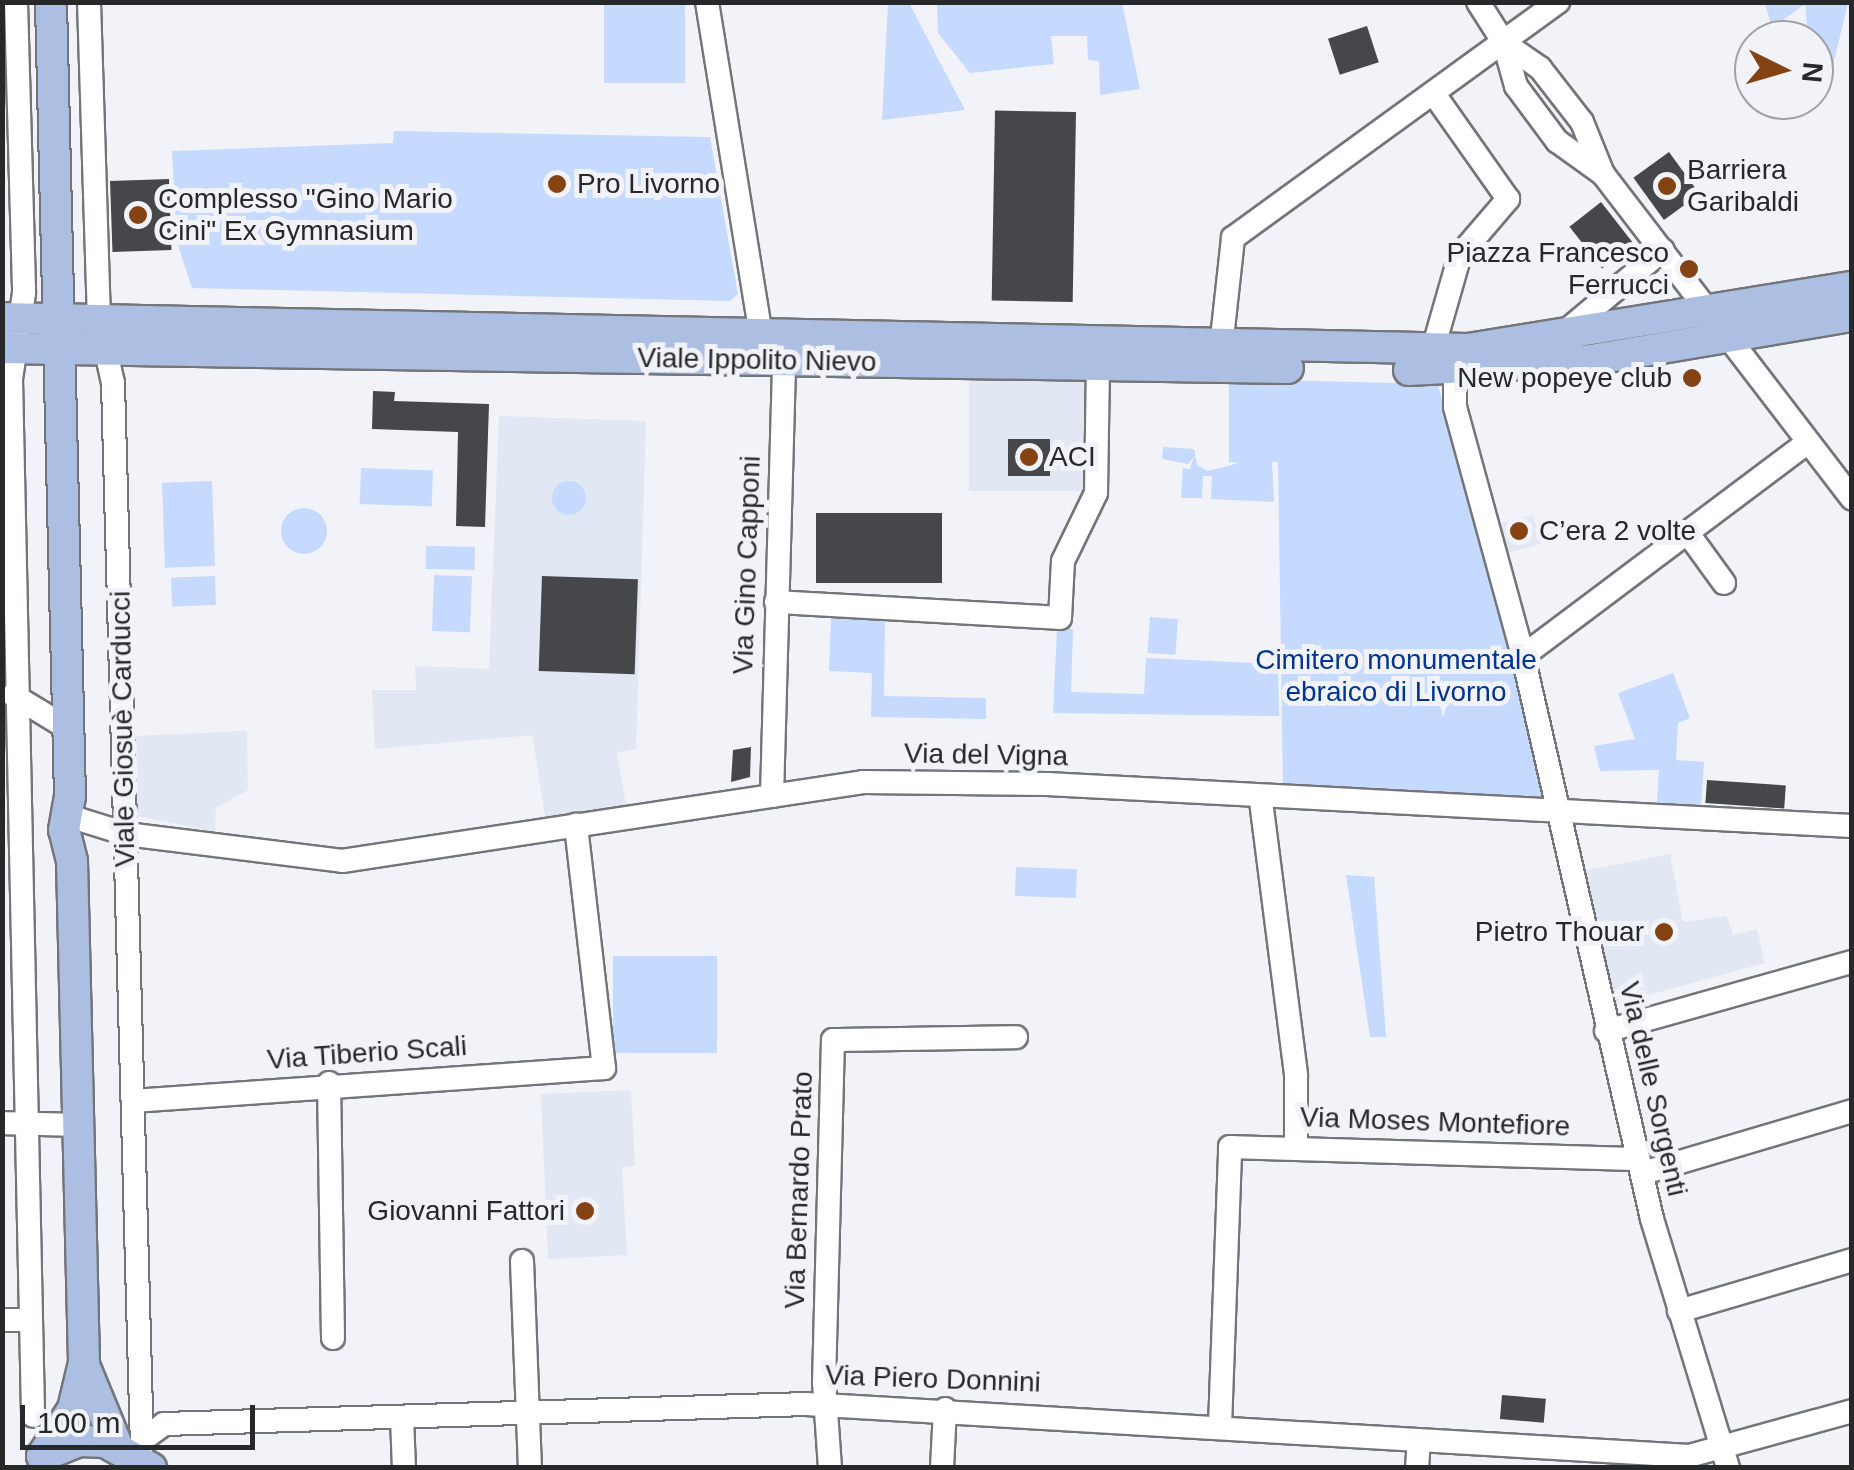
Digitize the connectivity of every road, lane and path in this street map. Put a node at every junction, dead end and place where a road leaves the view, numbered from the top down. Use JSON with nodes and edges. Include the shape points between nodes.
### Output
{"nodes":[{"id":1,"x":16,"y":2,"type":"edge"},
{"id":2,"x":51,"y":2,"type":"edge"},
{"id":3,"x":89,"y":2,"type":"edge"},
{"id":4,"x":707,"y":2,"type":"edge"},
{"id":5,"x":1478,"y":2,"type":"edge"},
{"id":6,"x":1558,"y":2,"type":"edge"},
{"id":7,"x":1504,"y":43,"type":"junction"},
{"id":8,"x":1434,"y":94,"type":"junction"},
{"id":9,"x":1663,"y":250,"type":"junction"},
{"id":10,"x":1852,"y":287,"type":"edge"},
{"id":11,"x":1852,"y":316,"type":"edge"},
{"id":12,"x":100,"y":319,"type":"junction"},
{"id":13,"x":1720,"y":321,"type":"junction"},
{"id":14,"x":8,"y":331,"type":"edge"},
{"id":15,"x":59,"y":334,"type":"junction"},
{"id":16,"x":1553,"y":341,"type":"junction"},
{"id":17,"x":777,"y":345,"type":"junction"},
{"id":18,"x":1222,"y":347,"type":"junction"},
{"id":19,"x":112,"y":349,"type":"junction"},
{"id":20,"x":1444,"y":360,"type":"junction"},
{"id":21,"x":1098,"y":365,"type":"junction"},
{"id":22,"x":1808,"y":442,"type":"junction"},
{"id":23,"x":1852,"y":498,"type":"edge"},
{"id":24,"x":1686,"y":532,"type":"junction"},
{"id":25,"x":1724,"y":583,"type":"dead end"},
{"id":26,"x":776,"y":602,"type":"junction"},
{"id":27,"x":1523,"y":656,"type":"junction"},
{"id":28,"x":10,"y":692,"type":"edge"},
{"id":29,"x":68,"y":729,"type":"junction"},
{"id":30,"x":772,"y":796,"type":"junction"},
{"id":31,"x":1261,"y":800,"type":"junction"},
{"id":32,"x":1560,"y":810,"type":"junction"},
{"id":33,"x":576,"y":825,"type":"junction"},
{"id":34,"x":1852,"y":826,"type":"edge"},
{"id":35,"x":73,"y":830,"type":"junction"},
{"id":36,"x":126,"y":834,"type":"junction"},
{"id":37,"x":1852,"y":962,"type":"edge"},
{"id":38,"x":13,"y":996,"type":"edge"},
{"id":39,"x":1606,"y":1031,"type":"junction"},
{"id":40,"x":1016,"y":1038,"type":"dead end"},
{"id":41,"x":329,"y":1083,"type":"junction"},
{"id":42,"x":133,"y":1100,"type":"junction"},
{"id":43,"x":1852,"y":1112,"type":"edge"},
{"id":44,"x":2,"y":1123,"type":"edge"},
{"id":45,"x":27,"y":1124,"type":"junction"},
{"id":46,"x":80,"y":1125,"type":"junction"},
{"id":47,"x":1296,"y":1148,"type":"junction"},
{"id":48,"x":1641,"y":1166,"type":"junction"},
{"id":49,"x":1852,"y":1260,"type":"edge"},
{"id":50,"x":522,"y":1262,"type":"dead end"},
{"id":51,"x":1679,"y":1311,"type":"junction"},
{"id":52,"x":2,"y":1320,"type":"edge"},
{"id":53,"x":31,"y":1320,"type":"junction"},
{"id":54,"x":333,"y":1338,"type":"dead end"},
{"id":55,"x":84,"y":1363,"type":"junction"},
{"id":56,"x":824,"y":1404,"type":"junction"},
{"id":57,"x":945,"y":1409,"type":"junction"},
{"id":58,"x":1852,"y":1411,"type":"edge"},
{"id":59,"x":528,"y":1412,"type":"junction"},
{"id":60,"x":32,"y":1416,"type":"dead end"},
{"id":61,"x":402,"y":1417,"type":"junction"},
{"id":62,"x":1220,"y":1426,"type":"junction"},
{"id":63,"x":1418,"y":1441,"type":"junction"},
{"id":64,"x":138,"y":1452,"type":"edge"},
{"id":65,"x":1725,"y":1459,"type":"edge"},
{"id":66,"x":1632,"y":1461,"type":"edge"},
{"id":67,"x":33,"y":1463,"type":"edge"},
{"id":68,"x":404,"y":1468,"type":"edge"},
{"id":69,"x":530,"y":1468,"type":"edge"},
{"id":70,"x":830,"y":1468,"type":"edge"},
{"id":71,"x":942,"y":1468,"type":"edge"},
{"id":72,"x":1417,"y":1468,"type":"edge"}],
"edges":[{"from":1,"to":14,"type":"street"},
{"from":2,"to":15,"type":"main road","name":"Viale Giosuè Carducci"},
{"from":3,"to":12,"type":"street","name":"Viale Giosuè Carducci"},
{"from":4,"to":17,"type":"street","name":"Via Gino Capponi"},
{"from":5,"to":7,"type":"street"},
{"from":6,"to":7,"type":"street"},
{"from":7,"to":8,"type":"street"},
{"from":7,"to":9,"type":"street","via":[[1540,68],[1582,122],[1602,174]]},
{"from":8,"to":18,"type":"street","via":[[1232,238]]},
{"from":8,"to":20,"type":"street","via":[[1508,199],[1460,255]]},
{"from":9,"to":13,"type":"street"},
{"from":9,"to":16,"type":"street"},
{"from":10,"to":13,"type":"main road"},
{"from":11,"to":13,"type":"main road"},
{"from":12,"to":15,"type":"main road","name":"Viale Ippolito Nievo"},
{"from":12,"to":17,"type":"main road","name":"Viale Ippolito Nievo"},
{"from":12,"to":19,"type":"street","name":"Viale Giosuè Carducci"},
{"from":13,"to":16,"type":"main road"},
{"from":13,"to":20,"type":"main road","via":[[1591,360]]},
{"from":13,"to":22,"type":"street"},
{"from":14,"to":15,"type":"main road"},
{"from":14,"to":28,"type":"street"},
{"from":15,"to":19,"type":"main road","name":"Viale Ippolito Nievo"},
{"from":15,"to":29,"type":"main road","name":"Viale Giosuè Carducci"},
{"from":16,"to":20,"type":"main road"},
{"from":17,"to":18,"type":"main road","name":"Viale Ippolito Nievo"},
{"from":17,"to":19,"type":"main road","name":"Viale Ippolito Nievo"},
{"from":17,"to":21,"type":"main road","name":"Viale Ippolito Nievo"},
{"from":17,"to":26,"type":"street","name":"Via Gino Capponi"},
{"from":18,"to":20,"type":"main road","name":"Viale Ippolito Nievo"},
{"from":19,"to":36,"type":"street","name":"Viale Giosuè Carducci"},
{"from":20,"to":21,"type":"main road","name":"Viale Ippolito Nievo"},
{"from":20,"to":27,"type":"street","name":"Via delle Sorgenti"},
{"from":21,"to":26,"type":"street","via":[[1096,493],[1064,562],[1060,618]]},
{"from":22,"to":23,"type":"street"},
{"from":22,"to":24,"type":"street"},
{"from":24,"to":25,"type":"street"},
{"from":24,"to":27,"type":"street"},
{"from":26,"to":30,"type":"street","name":"Via Gino Capponi"},
{"from":27,"to":32,"type":"street","name":"Via delle Sorgenti"},
{"from":28,"to":29,"type":"street","name":"Viale Giosuè Carducci"},
{"from":28,"to":38,"type":"street"},
{"from":29,"to":35,"type":"main road","name":"Viale Giosuè Carducci"},
{"from":30,"to":31,"type":"street","name":"Via del Vigna","via":[[863,782]]},
{"from":30,"to":33,"type":"street","name":"Via del Vigna"},
{"from":31,"to":32,"type":"street","name":"Via del Vigna"},
{"from":31,"to":47,"type":"street","via":[[1296,1076]]},
{"from":32,"to":34,"type":"street","name":"Via del Vigna"},
{"from":32,"to":39,"type":"street","name":"Via delle Sorgenti"},
{"from":33,"to":36,"type":"street","name":"Via del Vigna","via":[[342,860]]},
{"from":33,"to":41,"type":"street","name":"Via Tiberio Scali","via":[[604,1068]]},
{"from":35,"to":36,"type":"street","name":"Via del Vigna"},
{"from":35,"to":46,"type":"main road","name":"Viale Giosuè Carducci"},
{"from":36,"to":42,"type":"street","name":"Viale Giosuè Carducci"},
{"from":37,"to":39,"type":"street"},
{"from":38,"to":45,"type":"street"},
{"from":39,"to":48,"type":"street","name":"Via delle Sorgenti"},
{"from":40,"to":56,"type":"street","name":"Via Bernardo Prato","via":[[833,1040]]},
{"from":41,"to":42,"type":"street","name":"Via Tiberio Scali"},
{"from":41,"to":54,"type":"street"},
{"from":42,"to":64,"type":"street","name":"Viale Giosuè Carducci"},
{"from":43,"to":48,"type":"street","name":"Via Moses Montefiore"},
{"from":44,"to":45,"type":"street"},
{"from":45,"to":46,"type":"street"},
{"from":45,"to":53,"type":"street"},
{"from":46,"to":55,"type":"main road","name":"Viale Giosuè Carducci"},
{"from":47,"to":48,"type":"street","name":"Via Moses Montefiore"},
{"from":47,"to":62,"type":"street","name":"Via Moses Montefiore","via":[[1230,1146]]},
{"from":48,"to":51,"type":"street","name":"Via delle Sorgenti"},
{"from":49,"to":51,"type":"street"},
{"from":50,"to":59,"type":"street"},
{"from":51,"to":65,"type":"street","name":"Via delle Sorgenti"},
{"from":52,"to":53,"type":"street"},
{"from":53,"to":60,"type":"street"},
{"from":55,"to":64,"type":"main road","name":"Viale Giosuè Carducci"},
{"from":55,"to":67,"type":"main road","name":"Viale Giosuè Carducci","via":[[68,1420]]},
{"from":56,"to":57,"type":"street","name":"Via Piero Donnini"},
{"from":56,"to":59,"type":"street","name":"Via Piero Donnini"},
{"from":56,"to":70,"type":"street"},
{"from":57,"to":62,"type":"street","name":"Via Piero Donnini"},
{"from":57,"to":71,"type":"street"},
{"from":58,"to":65,"type":"street","name":"Via Piero Donnini"},
{"from":59,"to":61,"type":"street","name":"Via Piero Donnini"},
{"from":59,"to":69,"type":"street"},
{"from":61,"to":64,"type":"street","name":"Via Piero Donnini","via":[[164,1424]]},
{"from":61,"to":68,"type":"street"},
{"from":62,"to":63,"type":"street","name":"Via Piero Donnini"},
{"from":63,"to":66,"type":"street","name":"Via Piero Donnini"},
{"from":63,"to":72,"type":"street"},
{"from":64,"to":67,"type":"main road","via":[[78,1441]]},
{"from":65,"to":66,"type":"street","name":"Via Piero Donnini"}]}
